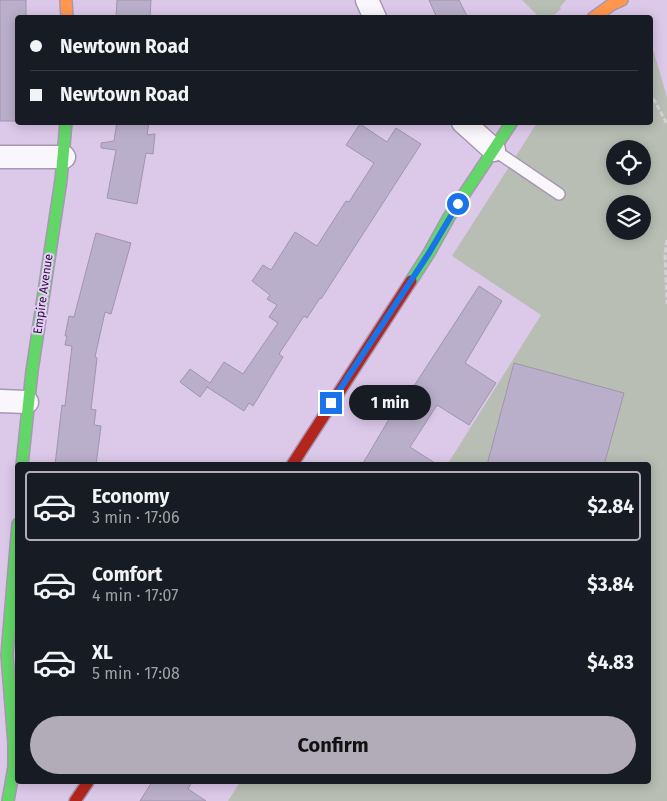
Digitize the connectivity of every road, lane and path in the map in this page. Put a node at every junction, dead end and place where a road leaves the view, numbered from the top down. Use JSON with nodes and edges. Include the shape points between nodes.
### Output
{"nodes":[{"id":1,"x":66,"y":0,"type":"edge"},
{"id":2,"x":367,"y":0,"type":"edge"},
{"id":3,"x":622,"y":0,"type":"edge"},
{"id":4,"x":67,"y":15,"type":"edge"},
{"id":5,"x":374,"y":15,"type":"edge"},
{"id":6,"x":597,"y":15,"type":"edge"},
{"id":7,"x":653,"y":98,"type":"edge"},
{"id":8,"x":667,"y":124,"type":"edge"},
{"id":9,"x":66,"y":125,"type":"edge"},
{"id":10,"x":466,"y":125,"type":"edge"},
{"id":11,"x":510,"y":125,"type":"edge"},
{"id":12,"x":494,"y":150,"type":"junction"},
{"id":13,"x":0,"y":157,"type":"edge"},
{"id":14,"x":64,"y":157,"type":"junction"},
{"id":15,"x":559,"y":194,"type":"dead end"},
{"id":16,"x":667,"y":240,"type":"edge"},
{"id":17,"x":667,"y":304,"type":"edge"},
{"id":18,"x":0,"y":401,"type":"edge"},
{"id":19,"x":27,"y":402,"type":"junction"},
{"id":20,"x":22,"y":462,"type":"edge"},
{"id":21,"x":294,"y":462,"type":"edge"},
{"id":22,"x":15,"y":552,"type":"edge"},
{"id":23,"x":4,"y":655,"type":"edge"},
{"id":24,"x":15,"y":751,"type":"edge"},
{"id":25,"x":15,"y":765,"type":"edge"},
{"id":26,"x":87,"y":784,"type":"edge"},
{"id":27,"x":8,"y":801,"type":"edge"},
{"id":28,"x":75,"y":801,"type":"edge"}],
"edges":[{"from":1,"to":4,"type":"street"},
{"from":2,"to":5,"type":"street"},
{"from":3,"to":6,"type":"street"},
{"from":7,"to":8,"type":"path"},
{"from":9,"to":14,"type":"street","name":"Empire Avenue"},
{"from":10,"to":12,"type":"street"},
{"from":11,"to":12,"type":"street"},
{"from":12,"to":15,"type":"lane"},
{"from":12,"to":21,"type":"street"},
{"from":13,"to":14,"type":"street"},
{"from":14,"to":19,"type":"street","name":"Empire Avenue"},
{"from":16,"to":17,"type":"path"},
{"from":18,"to":19,"type":"street"},
{"from":19,"to":20,"type":"street","name":"Empire Avenue"},
{"from":22,"to":23,"type":"street"},
{"from":23,"to":24,"type":"street"},
{"from":25,"to":27,"type":"street"},
{"from":26,"to":28,"type":"street"}]}
